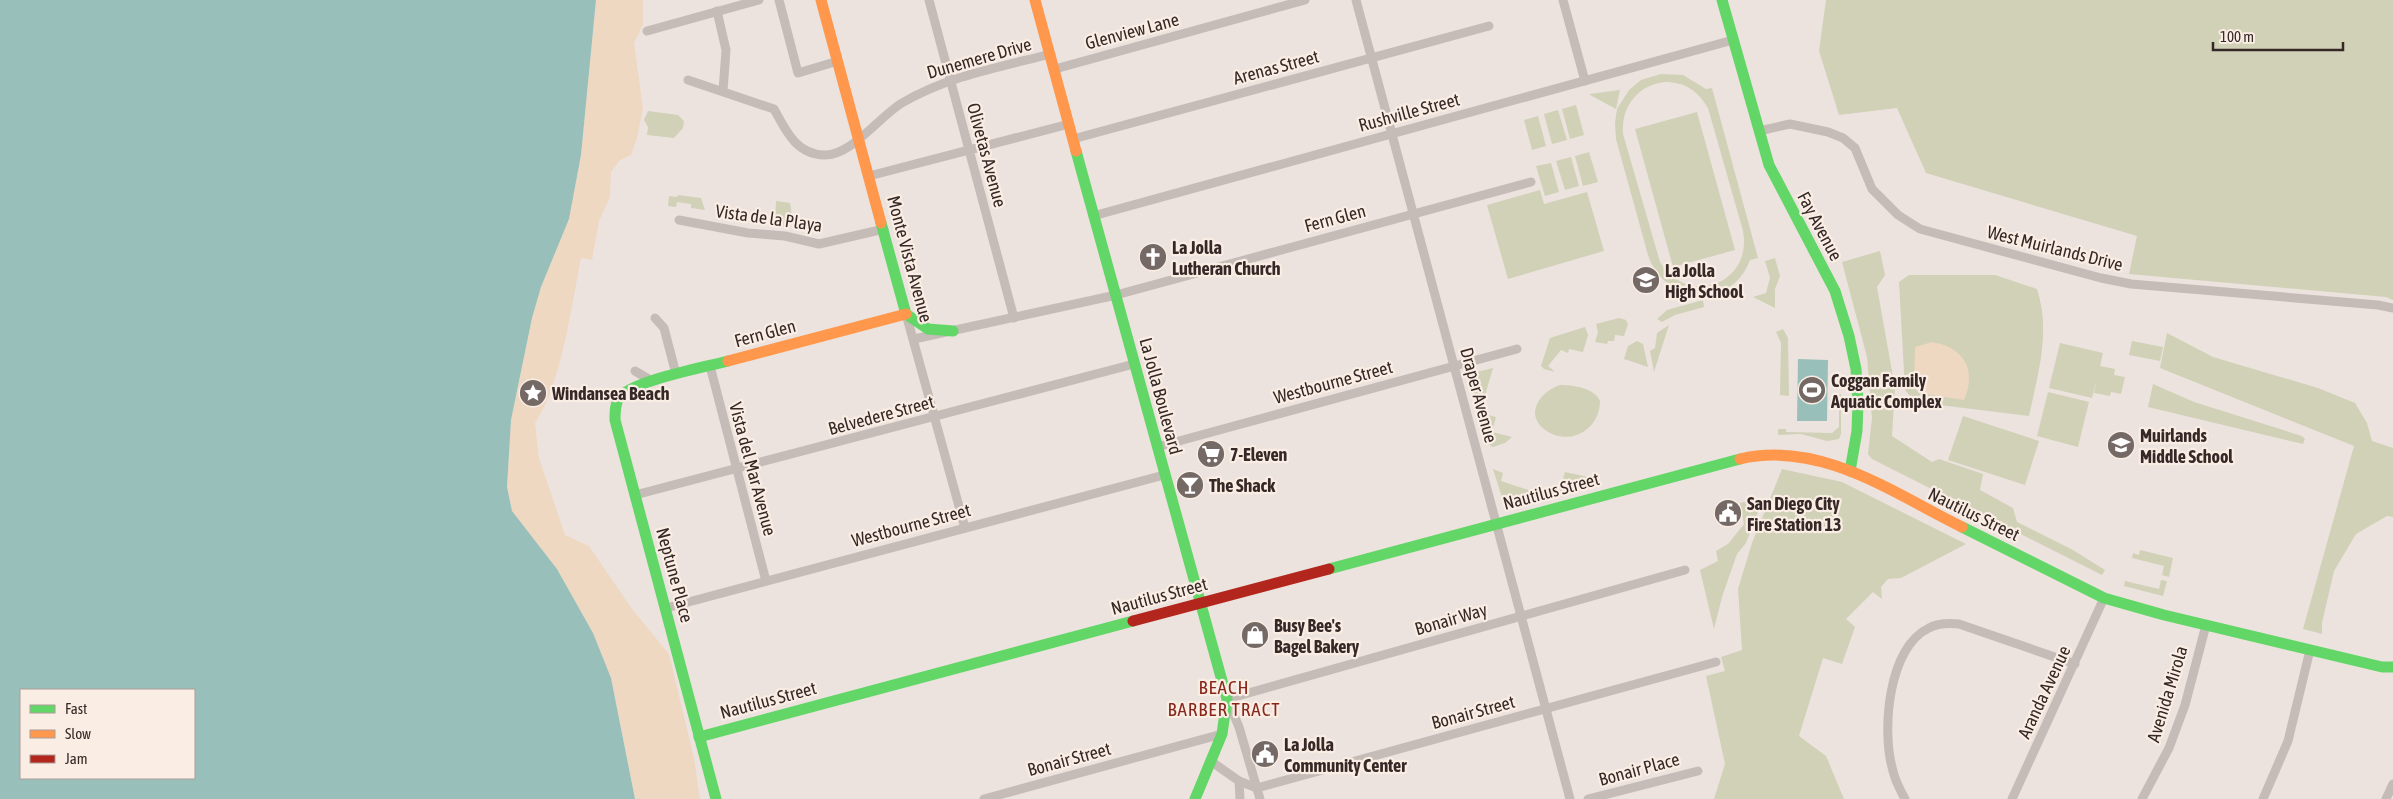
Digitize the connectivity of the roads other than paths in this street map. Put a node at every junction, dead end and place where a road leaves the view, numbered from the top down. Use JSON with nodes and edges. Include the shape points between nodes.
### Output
{"nodes":[{"id":1,"x":759,"y":0,"type":"edge"},
{"id":2,"x":779,"y":0,"type":"edge"},
{"id":3,"x":821,"y":0,"type":"edge"},
{"id":4,"x":929,"y":0,"type":"edge"},
{"id":5,"x":1036,"y":0,"type":"edge"},
{"id":6,"x":1305,"y":0,"type":"edge"},
{"id":7,"x":1356,"y":0,"type":"edge"},
{"id":8,"x":1562,"y":0,"type":"edge"},
{"id":9,"x":1722,"y":0,"type":"edge"},
{"id":10,"x":736,"y":3,"type":"edge"},
{"id":11,"x":717,"y":11,"type":"junction"},
{"id":12,"x":1488,"y":26,"type":"dead end"},
{"id":13,"x":647,"y":31,"type":"dead end"},
{"id":14,"x":1734,"y":40,"type":"junction"},
{"id":15,"x":1050,"y":54,"type":"junction"},
{"id":16,"x":1372,"y":58,"type":"junction"},
{"id":17,"x":838,"y":61,"type":"junction"},
{"id":18,"x":1055,"y":69,"type":"junction"},
{"id":19,"x":688,"y":80,"type":"dead end"},
{"id":20,"x":949,"y":80,"type":"junction"},
{"id":21,"x":1585,"y":81,"type":"junction"},
{"id":22,"x":723,"y":91,"type":"junction"},
{"id":23,"x":1069,"y":124,"type":"junction"},
{"id":24,"x":1758,"y":131,"type":"junction"},
{"id":25,"x":1392,"y":134,"type":"junction"},
{"id":26,"x":859,"y":138,"type":"junction"},
{"id":27,"x":1073,"y":139,"type":"junction"},
{"id":28,"x":969,"y":150,"type":"junction"},
{"id":29,"x":869,"y":176,"type":"junction"},
{"id":30,"x":1532,"y":182,"type":"dead end"},
{"id":31,"x":1414,"y":215,"type":"junction"},
{"id":32,"x":1093,"y":216,"type":"junction"},
{"id":33,"x":679,"y":220,"type":"dead end"},
{"id":34,"x":884,"y":229,"type":"junction"},
{"id":35,"x":1116,"y":295,"type":"junction"},
{"id":36,"x":2393,"y":308,"type":"edge"},
{"id":37,"x":906,"y":314,"type":"junction"},
{"id":38,"x":655,"y":318,"type":"dead end"},
{"id":39,"x":1014,"y":318,"type":"junction"},
{"id":40,"x":953,"y":331,"type":"junction"},
{"id":41,"x":914,"y":339,"type":"junction"},
{"id":42,"x":1517,"y":349,"type":"dead end"},
{"id":43,"x":1134,"y":364,"type":"junction"},
{"id":44,"x":710,"y":366,"type":"junction"},
{"id":45,"x":1455,"y":366,"type":"junction"},
{"id":46,"x":634,"y":371,"type":"dead end"},
{"id":47,"x":676,"y":374,"type":"junction"},
{"id":48,"x":652,"y":381,"type":"junction"},
{"id":49,"x":935,"y":417,"type":"junction"},
{"id":50,"x":1157,"y":448,"type":"junction"},
{"id":51,"x":737,"y":470,"type":"junction"},
{"id":52,"x":1850,"y":471,"type":"junction"},
{"id":53,"x":1164,"y":474,"type":"junction"},
{"id":54,"x":635,"y":495,"type":"junction"},
{"id":55,"x":1497,"y":524,"type":"junction"},
{"id":56,"x":965,"y":528,"type":"junction"},
{"id":57,"x":1684,"y":570,"type":"dead end"},
{"id":58,"x":766,"y":581,"type":"junction"},
{"id":59,"x":2104,"y":598,"type":"junction"},
{"id":60,"x":1200,"y":603,"type":"junction"},
{"id":61,"x":666,"y":608,"type":"junction"},
{"id":62,"x":1520,"y":616,"type":"junction"},
{"id":63,"x":2206,"y":625,"type":"junction"},
{"id":64,"x":2310,"y":650,"type":"junction"},
{"id":65,"x":1716,"y":662,"type":"dead end"},
{"id":66,"x":2075,"y":664,"type":"junction"},
{"id":67,"x":2393,"y":667,"type":"edge"},
{"id":68,"x":1227,"y":699,"type":"junction"},
{"id":69,"x":1545,"y":709,"type":"junction"},
{"id":70,"x":1222,"y":734,"type":"junction"},
{"id":71,"x":699,"y":737,"type":"junction"},
{"id":72,"x":1212,"y":762,"type":"junction"},
{"id":73,"x":1698,"y":771,"type":"dead end"},
{"id":74,"x":1239,"y":781,"type":"junction"},
{"id":75,"x":2393,"y":784,"type":"edge"},
{"id":76,"x":1257,"y":788,"type":"junction"},
{"id":77,"x":716,"y":799,"type":"edge"},
{"id":78,"x":984,"y":799,"type":"edge"},
{"id":79,"x":1194,"y":799,"type":"edge"},
{"id":80,"x":1240,"y":799,"type":"edge"},
{"id":81,"x":1260,"y":799,"type":"edge"},
{"id":82,"x":1570,"y":799,"type":"edge"},
{"id":83,"x":1588,"y":799,"type":"edge"},
{"id":84,"x":1905,"y":799,"type":"edge"},
{"id":85,"x":2012,"y":799,"type":"edge"},
{"id":86,"x":2142,"y":799,"type":"edge"},
{"id":87,"x":2263,"y":799,"type":"edge"},
{"id":88,"x":2386,"y":799,"type":"edge"}],
"edges":[{"from":1,"to":10,"type":"street"},
{"from":2,"to":17,"type":"street","via":[[798,73]]},
{"from":3,"to":17,"type":"street","name":"Monte Vista Avenue"},
{"from":4,"to":20,"type":"street","name":"Olivetas Avenue"},
{"from":5,"to":15,"type":"street","name":"La Jolla Boulevard"},
{"from":6,"to":18,"type":"street","name":"Glenview Lane"},
{"from":7,"to":16,"type":"street","name":"Draper Avenue"},
{"from":8,"to":21,"type":"street"},
{"from":9,"to":14,"type":"street","name":"Fay Avenue"},
{"from":10,"to":11,"type":"street"},
{"from":11,"to":13,"type":"street"},
{"from":11,"to":22,"type":"street","via":[[726,50]]},
{"from":12,"to":16,"type":"street","name":"Arenas Street"},
{"from":14,"to":21,"type":"street","name":"Rushville Street"},
{"from":14,"to":24,"type":"street","name":"Fay Avenue"},
{"from":15,"to":18,"type":"street","name":"La Jolla Boulevard"},
{"from":15,"to":20,"type":"street","name":"Dunemere Drive"},
{"from":16,"to":25,"type":"street","name":"Draper Avenue"},
{"from":16,"to":27,"type":"street","name":"Arenas Street"},
{"from":17,"to":26,"type":"street","name":"Monte Vista Avenue"},
{"from":18,"to":23,"type":"street","name":"La Jolla Boulevard"},
{"from":19,"to":22,"type":"street","name":"Dunemere Drive"},
{"from":20,"to":26,"type":"street","name":"Dunemere Drive","via":[[900,104]]},
{"from":20,"to":28,"type":"street","name":"Olivetas Avenue"},
{"from":21,"to":25,"type":"street","name":"Rushville Street"},
{"from":22,"to":26,"type":"street","name":"Dunemere Drive","via":[[774,109],[786,130],[805,152],[831,155]]},
{"from":23,"to":27,"type":"street","name":"La Jolla Boulevard"},
{"from":23,"to":28,"type":"street"},
{"from":24,"to":36,"type":"street","name":"West Muirlands Drive","via":[[1790,124],[1843,138],[1855,148],[1872,189],[1898,216],[1920,229],[2131,284]]},
{"from":24,"to":52,"type":"street","name":"Fay Avenue","via":[[1769,165],[1835,291],[1849,336],[1856,369],[1858,404]]},
{"from":25,"to":31,"type":"street","name":"Draper Avenue"},
{"from":25,"to":32,"type":"street","name":"Rushville Street"},
{"from":26,"to":29,"type":"street","name":"Monte Vista Avenue"},
{"from":27,"to":32,"type":"street","name":"La Jolla Boulevard"},
{"from":28,"to":29,"type":"street"},
{"from":28,"to":39,"type":"street","name":"Olivetas Avenue"},
{"from":29,"to":34,"type":"street","name":"Monte Vista Avenue"},
{"from":30,"to":31,"type":"street","name":"Fern Glen"},
{"from":31,"to":35,"type":"street","name":"Fern Glen"},
{"from":31,"to":45,"type":"street","name":"Draper Avenue"},
{"from":32,"to":35,"type":"street","name":"La Jolla Boulevard"},
{"from":33,"to":34,"type":"street","name":"Vista de la Playa","via":[[819,244]]},
{"from":34,"to":37,"type":"street","name":"Monte Vista Avenue"},
{"from":35,"to":39,"type":"street","name":"Fern Glen"},
{"from":35,"to":43,"type":"street","name":"La Jolla Boulevard"},
{"from":37,"to":40,"type":"street","via":[[928,329]]},
{"from":37,"to":41,"type":"street","name":"Monte Vista Avenue"},
{"from":37,"to":44,"type":"street","name":"Fern Glen"},
{"from":38,"to":47,"type":"street","via":[[664,328]]},
{"from":39,"to":40,"type":"street","name":"Fern Glen"},
{"from":40,"to":41,"type":"street","name":"Fern Glen"},
{"from":41,"to":49,"type":"street","name":"Monte Vista Avenue"},
{"from":42,"to":45,"type":"street","name":"Westbourne Street"},
{"from":43,"to":49,"type":"street","name":"Belvedere Street"},
{"from":43,"to":50,"type":"street","name":"La Jolla Boulevard"},
{"from":44,"to":47,"type":"street","name":"Fern Glen"},
{"from":44,"to":51,"type":"street","name":"Vista del Mar Avenue"},
{"from":45,"to":50,"type":"street","name":"Westbourne Street"},
{"from":45,"to":55,"type":"street","name":"Draper Avenue"},
{"from":46,"to":48,"type":"street"},
{"from":47,"to":48,"type":"street","name":"Fern Glen"},
{"from":48,"to":54,"type":"street","name":"Neptune Place","via":[[620,395],[614,410]]},
{"from":49,"to":51,"type":"street","name":"Belvedere Street"},
{"from":49,"to":56,"type":"street","name":"Monte Vista Avenue"},
{"from":50,"to":53,"type":"street","name":"La Jolla Boulevard"},
{"from":51,"to":54,"type":"street","name":"Belvedere Street"},
{"from":51,"to":58,"type":"street","name":"Vista del Mar Avenue"},
{"from":52,"to":55,"type":"street","name":"Nautilus Street","via":[[1799,454],[1753,456]]},
{"from":52,"to":59,"type":"street","name":"Nautilus Street"},
{"from":53,"to":56,"type":"street","name":"Westbourne Street"},
{"from":53,"to":60,"type":"street","name":"La Jolla Boulevard"},
{"from":54,"to":61,"type":"street","name":"Neptune Place"},
{"from":55,"to":60,"type":"street","name":"Nautilus Street"},
{"from":55,"to":62,"type":"street","name":"Draper Avenue"},
{"from":56,"to":58,"type":"street","name":"Westbourne Street"},
{"from":57,"to":62,"type":"street","name":"Bonair Way"},
{"from":58,"to":61,"type":"street","name":"Westbourne Street"},
{"from":59,"to":63,"type":"street","name":"Nautilus Street"},
{"from":59,"to":66,"type":"street","name":"Aranda Avenue"},
{"from":60,"to":68,"type":"street","name":"La Jolla Boulevard"},
{"from":60,"to":71,"type":"street","name":"Nautilus Street"},
{"from":61,"to":71,"type":"street","name":"Neptune Place"},
{"from":62,"to":68,"type":"street","name":"Bonair Way"},
{"from":62,"to":69,"type":"street","name":"Draper Avenue"},
{"from":63,"to":64,"type":"street","name":"Nautilus Street"},
{"from":63,"to":86,"type":"street","name":"Avenida Mirola","via":[[2169,748]]},
{"from":64,"to":67,"type":"street","name":"Nautilus Street"},
{"from":64,"to":87,"type":"street","via":[[2288,741]]},
{"from":65,"to":69,"type":"street","name":"Bonair Street"},
{"from":66,"to":84,"type":"street","via":[[1969,626],[1945,623],[1918,635],[1904,655],[1888,708],[1892,767]]},
{"from":66,"to":85,"type":"street","name":"Aranda Avenue"},
{"from":68,"to":70,"type":"street","name":"La Jolla Boulevard"},
{"from":68,"to":76,"type":"street"},
{"from":69,"to":76,"type":"street","name":"Bonair Street"},
{"from":69,"to":82,"type":"street","name":"Draper Avenue"},
{"from":70,"to":72,"type":"street","name":"La Jolla Boulevard"},
{"from":70,"to":78,"type":"street","name":"Bonair Street"},
{"from":71,"to":77,"type":"street","name":"Neptune Place"},
{"from":72,"to":74,"type":"street"},
{"from":72,"to":79,"type":"street","name":"La Jolla Boulevard"},
{"from":73,"to":83,"type":"street","name":"Bonair Place"},
{"from":74,"to":76,"type":"street"},
{"from":74,"to":80,"type":"street"},
{"from":75,"to":88,"type":"street"},
{"from":76,"to":81,"type":"street"}]}
